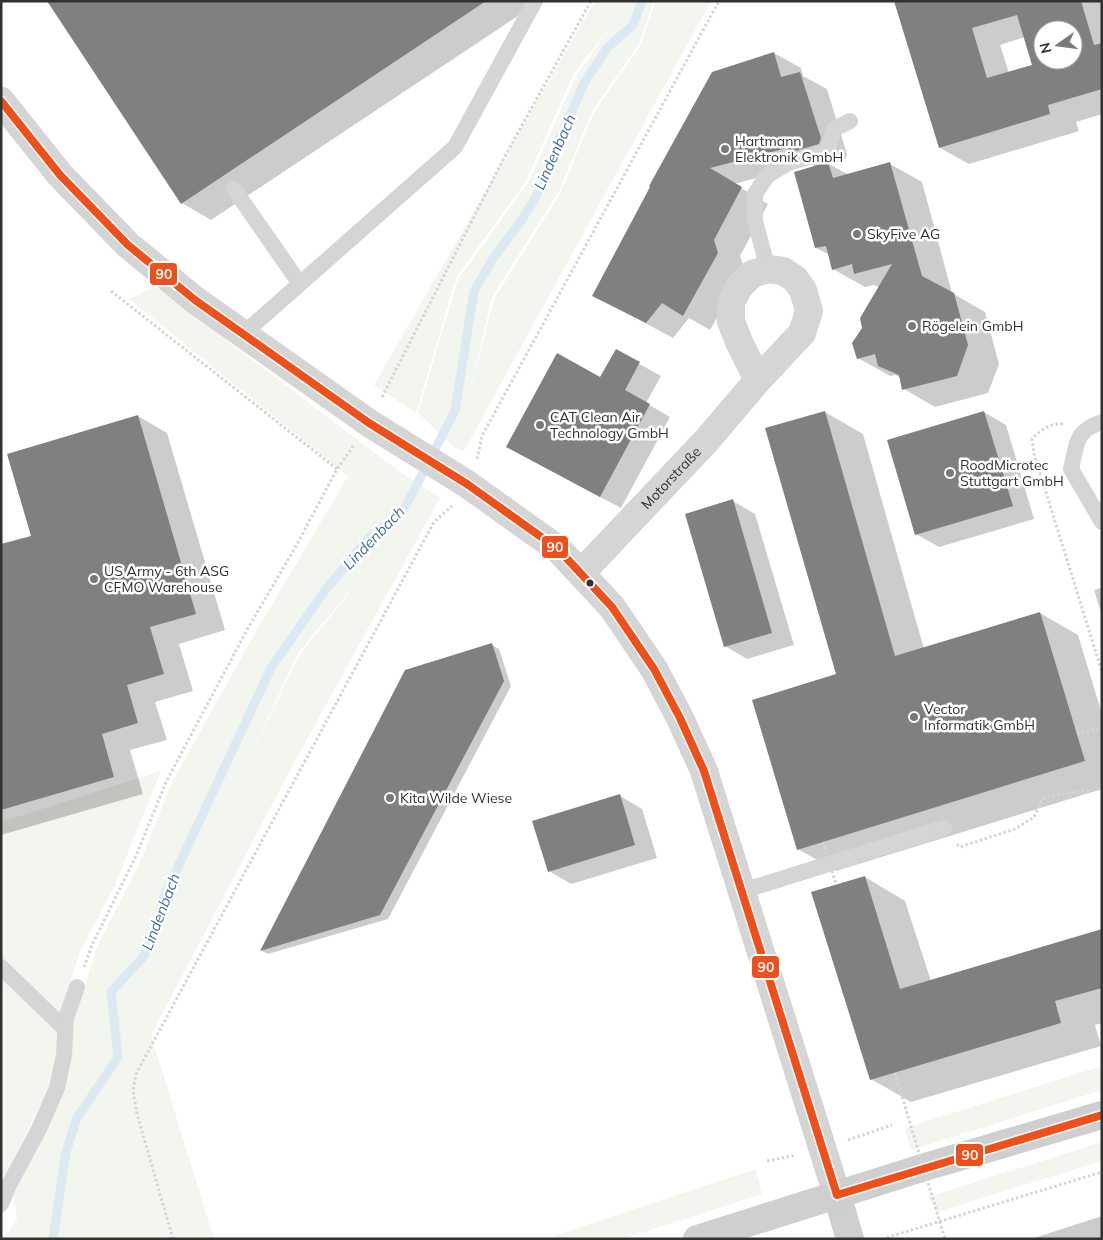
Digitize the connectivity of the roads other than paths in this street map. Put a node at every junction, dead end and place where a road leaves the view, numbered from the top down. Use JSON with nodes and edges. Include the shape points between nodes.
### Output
{"nodes":[{"id":1,"x":535,"y":1,"type":"edge"},
{"id":2,"x":1,"y":101,"type":"edge"},
{"id":3,"x":850,"y":121,"type":"dead end"},
{"id":4,"x":234,"y":189,"type":"dead end"},
{"id":5,"x":768,"y":269,"type":"junction"},
{"id":6,"x":300,"y":284,"type":"junction"},
{"id":7,"x":243,"y":334,"type":"junction"},
{"id":8,"x":758,"y":380,"type":"junction"},
{"id":9,"x":1095,"y":424,"type":"edge"},
{"id":10,"x":1102,"y":522,"type":"edge"},
{"id":11,"x":581,"y":573,"type":"junction"},
{"id":12,"x":944,"y":828,"type":"road end"},
{"id":13,"x":742,"y":891,"type":"junction"},
{"id":14,"x":1,"y":967,"type":"edge"},
{"id":15,"x":77,"y":987,"type":"road end"},
{"id":16,"x":65,"y":1029,"type":"junction"},
{"id":17,"x":1102,"y":1115,"type":"edge"},
{"id":18,"x":837,"y":1195,"type":"junction"},
{"id":19,"x":1,"y":1204,"type":"edge"},
{"id":20,"x":697,"y":1239,"type":"edge"},
{"id":21,"x":850,"y":1239,"type":"edge"}],
"edges":[{"from":1,"to":6,"type":"lane","via":[[455,147]]},
{"from":2,"to":7,"type":"street","via":[[60,176],[128,245]]},
{"from":3,"to":5,"type":"lane","via":[[834,129],[827,152],[788,163],[767,176],[755,194],[755,221]]},
{"from":4,"to":6,"type":"lane"},
{"from":5,"to":8,"type":"street","via":[[752,274],[739,287],[731,302],[731,321],[738,342]]},
{"from":5,"to":8,"type":"street","name":"Motorstraße","via":[[783,271],[795,279],[803,290],[809,311],[802,333]]},
{"from":6,"to":7,"type":"lane"},
{"from":7,"to":11,"type":"street","via":[[558,549]]},
{"from":8,"to":11,"type":"street","name":"Motorstraße","via":[[707,440]]},
{"from":9,"to":10,"type":"lane","via":[[1078,438],[1071,469]]},
{"from":11,"to":13,"type":"street","via":[[612,607],[654,669],[680,718],[704,771]]},
{"from":12,"to":13,"type":"lane"},
{"from":13,"to":18,"type":"street"},
{"from":14,"to":16,"type":"lane"},
{"from":15,"to":16,"type":"lane"},
{"from":16,"to":19,"type":"lane","via":[[64,1056],[57,1088]]},
{"from":17,"to":18,"type":"main road"},
{"from":18,"to":20,"type":"main road"},
{"from":18,"to":21,"type":"main road"}]}
